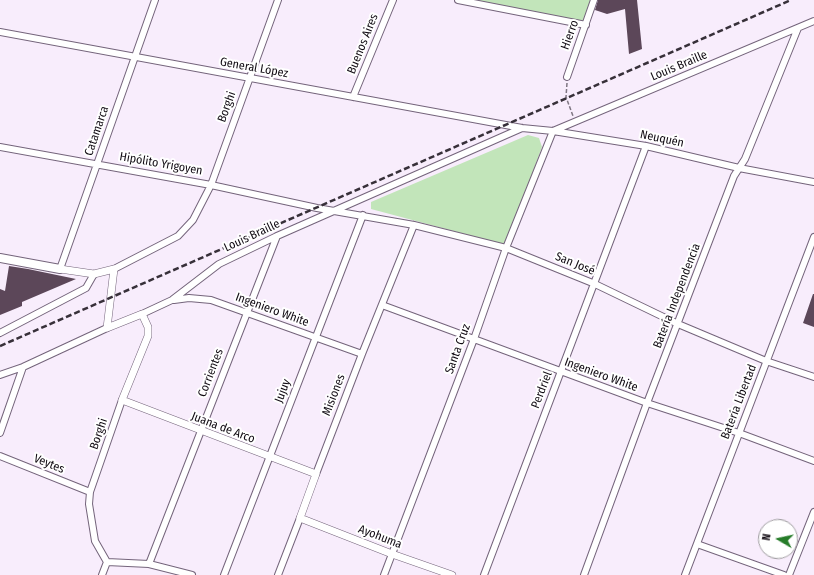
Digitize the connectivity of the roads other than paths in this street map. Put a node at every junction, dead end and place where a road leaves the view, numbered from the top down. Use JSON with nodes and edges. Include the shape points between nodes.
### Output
{"nodes":[{"id":1,"x":155,"y":0,"type":"edge"},
{"id":2,"x":278,"y":0,"type":"edge"},
{"id":3,"x":393,"y":0,"type":"edge"},
{"id":4,"x":458,"y":0,"type":"edge"},
{"id":5,"x":594,"y":0,"type":"edge"},
{"id":6,"x":814,"y":21,"type":"edge"},
{"id":7,"x":586,"y":24,"type":"junction"},
{"id":8,"x":798,"y":28,"type":"junction"},
{"id":9,"x":0,"y":32,"type":"edge"},
{"id":10,"x":135,"y":57,"type":"junction"},
{"id":11,"x":567,"y":77,"type":"road end"},
{"id":12,"x":249,"y":78,"type":"junction"},
{"id":13,"x":353,"y":97,"type":"junction"},
{"id":14,"x":504,"y":124,"type":"joint"},
{"id":15,"x":522,"y":128,"type":"junction"},
{"id":16,"x":553,"y":131,"type":"junction"},
{"id":17,"x":646,"y":146,"type":"junction"},
{"id":18,"x":0,"y":147,"type":"edge"},
{"id":19,"x":97,"y":164,"type":"junction"},
{"id":20,"x":739,"y":168,"type":"junction"},
{"id":21,"x":814,"y":182,"type":"edge"},
{"id":22,"x":212,"y":185,"type":"junction"},
{"id":23,"x":316,"y":208,"type":"joint"},
{"id":24,"x":335,"y":211,"type":"junction"},
{"id":25,"x":363,"y":215,"type":"junction"},
{"id":26,"x":414,"y":225,"type":"junction"},
{"id":27,"x":277,"y":236,"type":"junction"},
{"id":28,"x":814,"y":237,"type":"edge"},
{"id":29,"x":506,"y":248,"type":"junction"},
{"id":30,"x":0,"y":258,"type":"edge"},
{"id":31,"x":60,"y":269,"type":"junction"},
{"id":32,"x":114,"y":269,"type":"junction"},
{"id":33,"x":94,"y":274,"type":"junction"},
{"id":34,"x":595,"y":284,"type":"junction"},
{"id":35,"x":172,"y":300,"type":"junction"},
{"id":36,"x":382,"y":306,"type":"junction"},
{"id":37,"x":247,"y":312,"type":"junction"},
{"id":38,"x":142,"y":314,"type":"junction"},
{"id":39,"x":678,"y":324,"type":"junction"},
{"id":40,"x":107,"y":328,"type":"junction"},
{"id":41,"x":0,"y":333,"type":"edge"},
{"id":42,"x":316,"y":338,"type":"junction"},
{"id":43,"x":474,"y":339,"type":"junction"},
{"id":44,"x":362,"y":354,"type":"junction"},
{"id":45,"x":766,"y":361,"type":"junction"},
{"id":46,"x":23,"y":367,"type":"junction"},
{"id":47,"x":561,"y":372,"type":"junction"},
{"id":48,"x":0,"y":375,"type":"edge"},
{"id":49,"x":814,"y":377,"type":"edge"},
{"id":50,"x":122,"y":400,"type":"junction"},
{"id":51,"x":647,"y":403,"type":"junction"},
{"id":52,"x":200,"y":432,"type":"junction"},
{"id":53,"x":0,"y":433,"type":"edge"},
{"id":54,"x":739,"y":433,"type":"junction"},
{"id":55,"x":0,"y":456,"type":"edge"},
{"id":56,"x":269,"y":457,"type":"junction"},
{"id":57,"x":814,"y":461,"type":"edge"},
{"id":58,"x":316,"y":474,"type":"junction"},
{"id":59,"x":90,"y":492,"type":"junction"},
{"id":60,"x":814,"y":512,"type":"edge"},
{"id":61,"x":300,"y":518,"type":"junction"},
{"id":62,"x":697,"y":544,"type":"junction"},
{"id":63,"x":392,"y":554,"type":"junction"},
{"id":64,"x":107,"y":562,"type":"junction"},
{"id":65,"x":149,"y":564,"type":"junction"},
{"id":66,"x":180,"y":574,"type":"edge"},
{"id":67,"x":102,"y":575,"type":"edge"},
{"id":68,"x":192,"y":575,"type":"edge"},
{"id":69,"x":224,"y":575,"type":"edge"},
{"id":70,"x":278,"y":575,"type":"edge"},
{"id":71,"x":384,"y":575,"type":"edge"},
{"id":72,"x":452,"y":575,"type":"edge"},
{"id":73,"x":484,"y":575,"type":"edge"},
{"id":74,"x":584,"y":575,"type":"edge"},
{"id":75,"x":685,"y":575,"type":"edge"},
{"id":76,"x":784,"y":575,"type":"edge"},
{"id":77,"x":789,"y":575,"type":"edge"}],
"edges":[{"from":1,"to":10,"type":"street","name":"Catamarca"},
{"from":2,"to":12,"type":"street","name":"Borghi"},
{"from":3,"to":13,"type":"street","name":"Buenos Aires"},
{"from":4,"to":7,"type":"street"},
{"from":5,"to":7,"type":"street","name":"Hierro"},
{"from":6,"to":8,"type":"street","name":"Louis Braille"},
{"from":7,"to":11,"type":"street","name":"Hierro"},
{"from":8,"to":16,"type":"street","name":"Louis Braille"},
{"from":8,"to":20,"type":"street","name":"Batería Independencia","via":[[745,160]]},
{"from":9,"to":10,"type":"street","name":"General López"},
{"from":10,"to":12,"type":"street","name":"General López"},
{"from":10,"to":19,"type":"street","name":"Catamarca"},
{"from":12,"to":13,"type":"street","name":"General López"},
{"from":12,"to":22,"type":"street","name":"Borghi"},
{"from":13,"to":14,"type":"street","name":"General López"},
{"from":14,"to":15,"type":"street","name":"Neuquén"},
{"from":15,"to":16,"type":"street","name":"Neuquén"},
{"from":15,"to":24,"type":"street","name":"Louis Braille"},
{"from":16,"to":17,"type":"street","name":"Neuquén"},
{"from":16,"to":29,"type":"street","name":"Santa Cruz"},
{"from":17,"to":20,"type":"street","name":"Neuquén"},
{"from":17,"to":34,"type":"street","name":"Perdriel"},
{"from":18,"to":19,"type":"street","name":"Hipólito Yrigoyen"},
{"from":19,"to":22,"type":"street","name":"Hipólito Yrigoyen"},
{"from":19,"to":31,"type":"street","name":"Catamarca"},
{"from":20,"to":21,"type":"street","name":"Neuquén"},
{"from":20,"to":39,"type":"street","name":"Batería Independencia"},
{"from":22,"to":23,"type":"street","name":"Hipólito Yrigoyen"},
{"from":22,"to":32,"type":"street","name":"Borghi","via":[[193,220],[178,236]]},
{"from":23,"to":24,"type":"street","name":"San José"},
{"from":24,"to":25,"type":"street","name":"San José"},
{"from":24,"to":27,"type":"street","name":"Louis Braille"},
{"from":25,"to":26,"type":"street","name":"San José"},
{"from":25,"to":42,"type":"street","name":"Jujuy"},
{"from":26,"to":29,"type":"street","name":"San José"},
{"from":26,"to":36,"type":"street","name":"Misiones"},
{"from":27,"to":35,"type":"street","name":"Louis Braille","via":[[219,264]]},
{"from":27,"to":37,"type":"street","name":"Corrientes"},
{"from":28,"to":45,"type":"street","name":"Batería Libertad"},
{"from":29,"to":34,"type":"street","name":"San José"},
{"from":29,"to":43,"type":"street","name":"Santa Cruz"},
{"from":30,"to":31,"type":"main road"},
{"from":31,"to":33,"type":"street"},
{"from":32,"to":33,"type":"street"},
{"from":32,"to":40,"type":"street"},
{"from":33,"to":41,"type":"street","via":[[86,288]]},
{"from":34,"to":39,"type":"street","name":"San José"},
{"from":34,"to":47,"type":"street","name":"Perdriel"},
{"from":35,"to":37,"type":"street","name":"Ingeniero White","via":[[211,300]]},
{"from":35,"to":38,"type":"street","name":"Louis Braille"},
{"from":36,"to":43,"type":"street","name":"Ingeniero White"},
{"from":36,"to":44,"type":"street","name":"Misiones"},
{"from":37,"to":42,"type":"street","name":"Ingeniero White"},
{"from":37,"to":52,"type":"street","name":"Corrientes"},
{"from":38,"to":40,"type":"street","name":"Louis Braille"},
{"from":38,"to":50,"type":"street","name":"Borghi","via":[[148,327],[148,336]]},
{"from":39,"to":45,"type":"street","name":"San José"},
{"from":39,"to":51,"type":"street","name":"Batería Independencia"},
{"from":40,"to":46,"type":"street","name":"Louis Braille"},
{"from":42,"to":44,"type":"street","name":"Ingeniero White"},
{"from":42,"to":56,"type":"street","name":"Jujuy"},
{"from":43,"to":47,"type":"street","name":"Ingeniero White"},
{"from":43,"to":63,"type":"street","name":"Santa Cruz"},
{"from":44,"to":58,"type":"street","name":"Misiones"},
{"from":45,"to":49,"type":"street","name":"San José"},
{"from":45,"to":54,"type":"street","name":"Batería Libertad"},
{"from":46,"to":48,"type":"street","name":"Louis Braille"},
{"from":46,"to":53,"type":"street"},
{"from":47,"to":51,"type":"street","name":"Ingeniero White"},
{"from":47,"to":73,"type":"street","name":"Perdriel"},
{"from":50,"to":52,"type":"street","name":"Juana de Arco"},
{"from":50,"to":59,"type":"street","name":"Borghi"},
{"from":51,"to":54,"type":"street","name":"Ingeniero White"},
{"from":51,"to":74,"type":"street","name":"Batería Independencia"},
{"from":52,"to":56,"type":"street","name":"Juana de Arco"},
{"from":52,"to":65,"type":"street","name":"Corrientes"},
{"from":54,"to":57,"type":"street","name":"Ingeniero White"},
{"from":54,"to":62,"type":"street","name":"Batería Libertad"},
{"from":55,"to":59,"type":"street","name":"Veytes"},
{"from":56,"to":58,"type":"street","name":"Juana de Arco"},
{"from":56,"to":69,"type":"street","name":"Jujuy"},
{"from":58,"to":61,"type":"street","name":"Misiones"},
{"from":59,"to":64,"type":"street","name":"Borghi","via":[[89,504],[95,541]]},
{"from":60,"to":77,"type":"street"},
{"from":61,"to":63,"type":"street","name":"Ayohuma"},
{"from":61,"to":70,"type":"street","name":"Misiones"},
{"from":62,"to":75,"type":"street","name":"Batería Libertad"},
{"from":62,"to":76,"type":"street"},
{"from":63,"to":71,"type":"street","name":"Santa Cruz"},
{"from":63,"to":72,"type":"street","name":"Ayohuma"},
{"from":64,"to":65,"type":"street"},
{"from":64,"to":67,"type":"street"},
{"from":65,"to":66,"type":"street"},
{"from":66,"to":68,"type":"street"}]}
